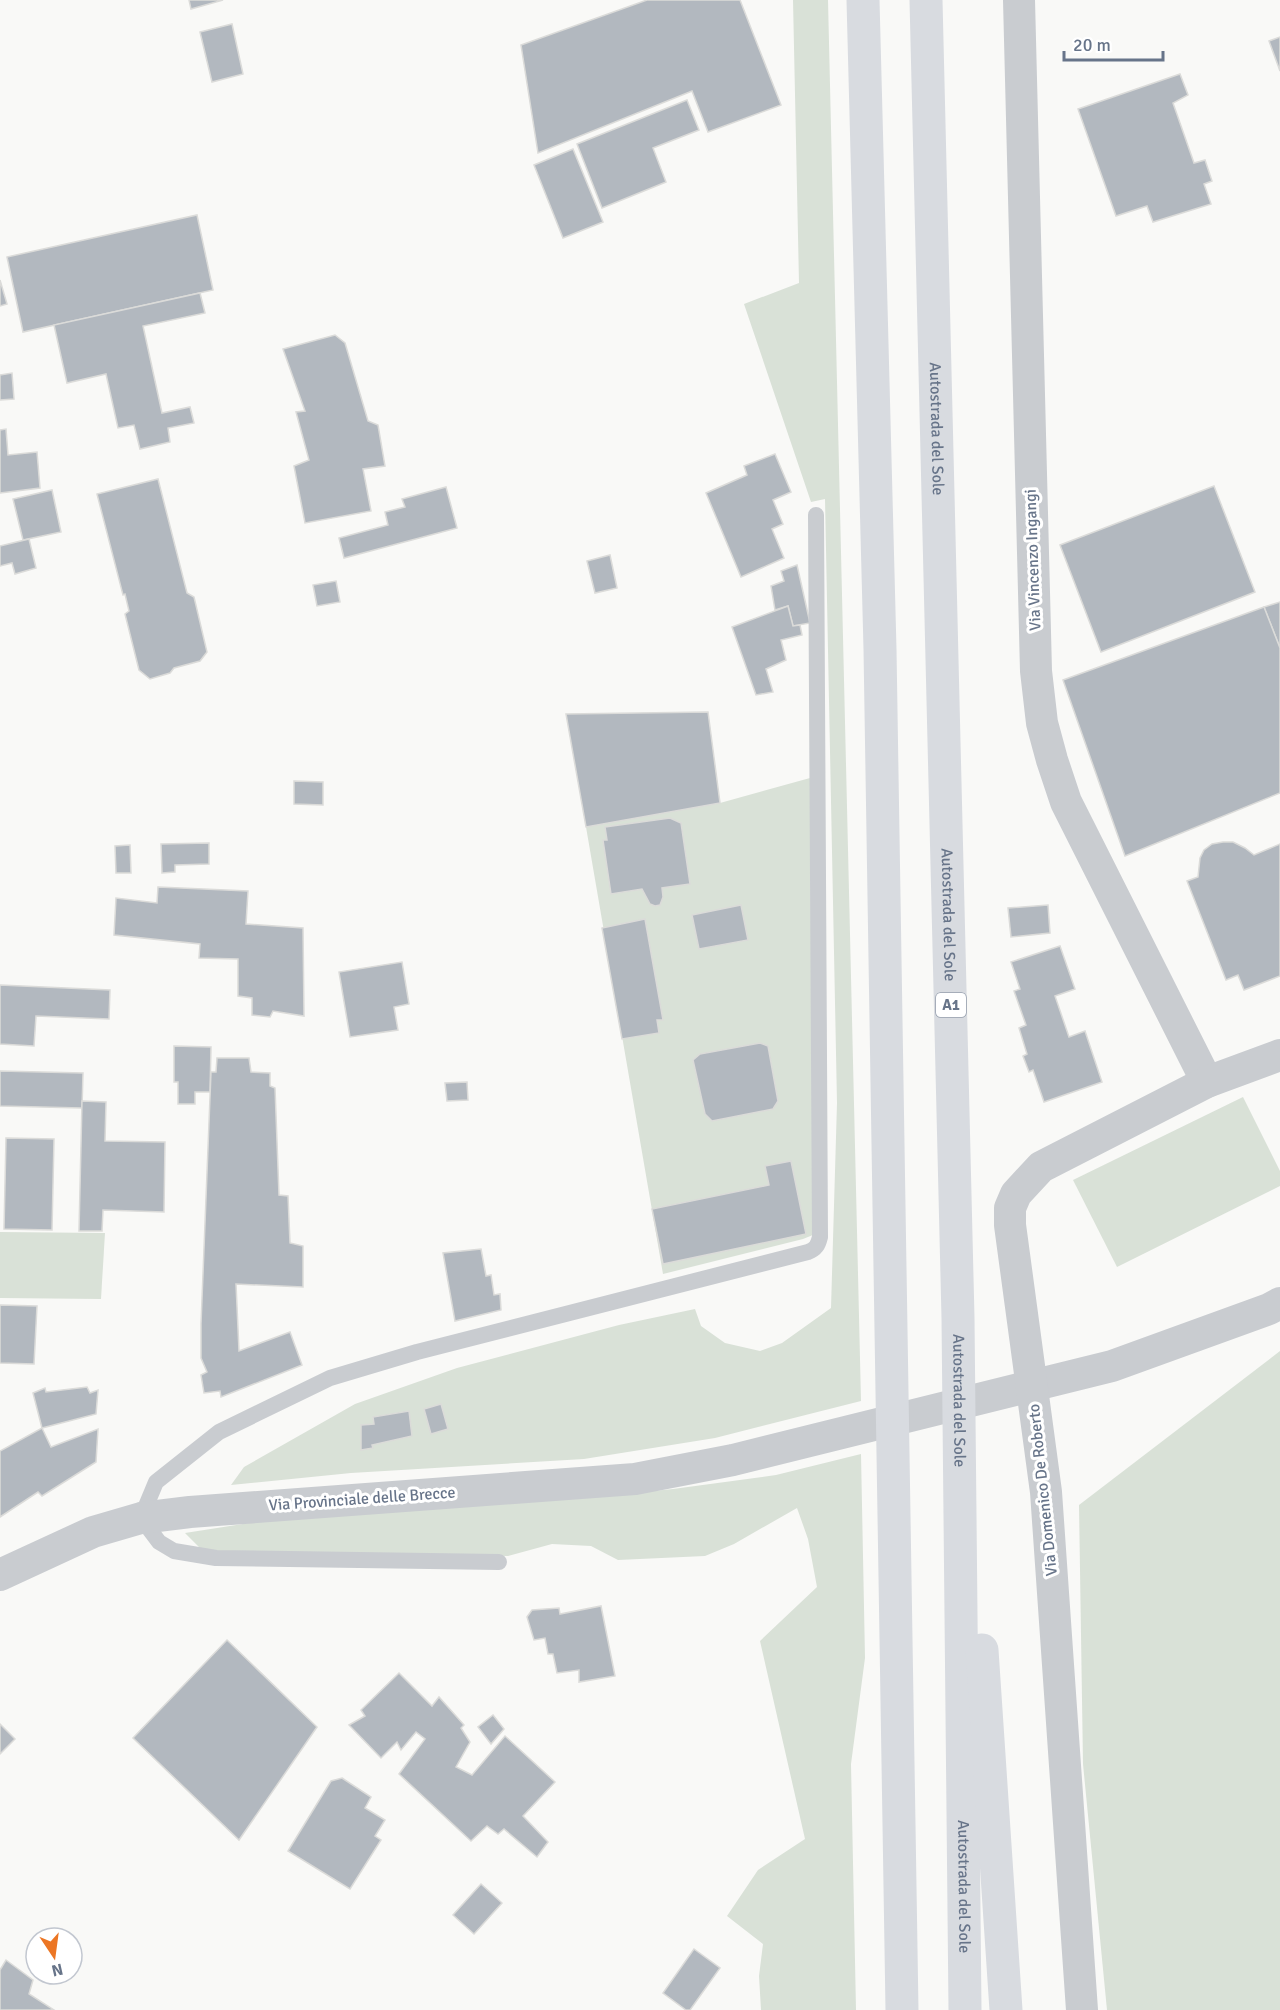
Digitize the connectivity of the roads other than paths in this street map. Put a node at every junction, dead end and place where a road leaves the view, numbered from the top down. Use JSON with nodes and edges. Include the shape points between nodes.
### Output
{"nodes":[{"id":1,"x":863,"y":0,"type":"edge"},
{"id":2,"x":926,"y":0,"type":"edge"},
{"id":3,"x":1019,"y":0,"type":"edge"},
{"id":4,"x":816,"y":515,"type":"dead end"},
{"id":5,"x":1280,"y":1055,"type":"edge"},
{"id":6,"x":1207,"y":1082,"type":"junction"},
{"id":7,"x":1280,"y":1303,"type":"edge"},
{"id":8,"x":958,"y":1318,"type":"junction"},
{"id":9,"x":141,"y":1518,"type":"junction"},
{"id":10,"x":499,"y":1562,"type":"dead end"},
{"id":11,"x":9,"y":1564,"type":"edge"},
{"id":12,"x":900,"y":1929,"type":"junction"},
{"id":13,"x":896,"y":2010,"type":"edge"},
{"id":14,"x":902,"y":2010,"type":"edge"},
{"id":15,"x":965,"y":2010,"type":"edge"},
{"id":16,"x":1006,"y":2010,"type":"edge"},
{"id":17,"x":1082,"y":2010,"type":"edge"}],
"edges":[{"from":1,"to":12,"type":"highway","via":[[880,648]]},
{"from":2,"to":8,"type":"highway","name":"Autostrada del Sole","number":"A1"},
{"from":3,"to":6,"type":"street","name":"Via Vincenzo Ingangi","via":[[1036,671],[1042,723],[1066,802]]},
{"from":4,"to":9,"type":"lane","via":[[820,1226],[816,1248],[330,1378],[219,1432],[156,1482]]},
{"from":5,"to":6,"type":"street"},
{"from":6,"to":17,"type":"street","name":"Via Domenico De Roberto","via":[[1041,1167],[1016,1194],[1011,1208],[1010,1225],[1046,1492]]},
{"from":7,"to":9,"type":"street","name":"Via Provinciale delle Brecce","via":[[1112,1366],[733,1460],[636,1479]]},
{"from":8,"to":15,"type":"highway","name":"Autostrada del Sole","number":"A1"},
{"from":8,"to":16,"type":"highway"},
{"from":9,"to":10,"type":"lane","via":[[159,1542],[174,1551],[216,1558]]},
{"from":9,"to":11,"type":"street","name":"Via Provinciale delle Brecce"},
{"from":12,"to":13,"type":"highway"},
{"from":12,"to":14,"type":"highway"}]}
